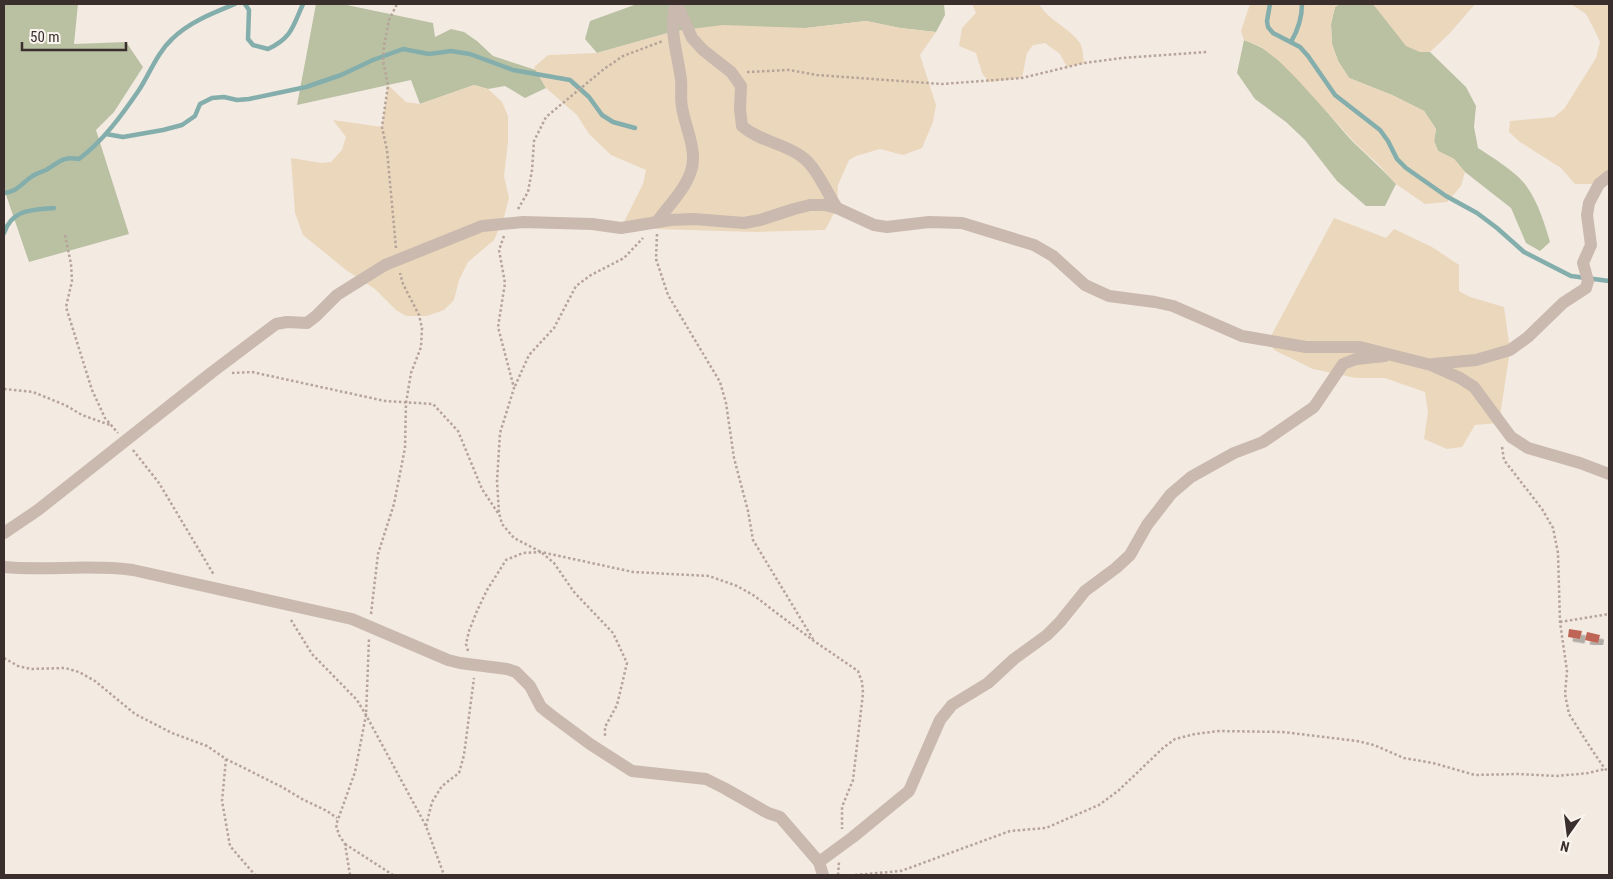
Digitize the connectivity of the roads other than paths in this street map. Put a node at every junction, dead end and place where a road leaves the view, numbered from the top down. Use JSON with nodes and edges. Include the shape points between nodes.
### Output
{"nodes":[{"id":1,"x":676,"y":4,"type":"edge"},
{"id":2,"x":1609,"y":176,"type":"edge"},
{"id":3,"x":837,"y":208,"type":"junction"},
{"id":4,"x":657,"y":222,"type":"junction"},
{"id":5,"x":1391,"y":355,"type":"junction"},
{"id":6,"x":1430,"y":364,"type":"junction"},
{"id":7,"x":1609,"y":474,"type":"edge"},
{"id":8,"x":4,"y":534,"type":"edge"},
{"id":9,"x":4,"y":567,"type":"edge"},
{"id":10,"x":819,"y":862,"type":"junction"},
{"id":11,"x":822,"y":875,"type":"edge"}],
"edges":[{"from":1,"to":3,"type":"street","via":[[692,38],[732,72],[741,86],[742,126],[750,133],[802,157],[815,171]]},
{"from":1,"to":4,"type":"street","via":[[672,16],[682,81],[681,105],[693,158],[684,186]]},
{"from":2,"to":6,"type":"street","via":[[1599,184],[1586,216],[1591,245],[1583,263],[1588,281],[1586,288],[1563,303],[1510,350],[1476,360]]},
{"from":3,"to":4,"type":"street","via":[[810,205],[744,223],[694,219]]},
{"from":3,"to":5,"type":"street","via":[[874,225],[962,223],[1034,245],[1053,256],[1084,285],[1109,296],[1173,306],[1242,336],[1306,347],[1360,346]]},
{"from":4,"to":8,"type":"street","via":[[621,228],[523,222],[482,226],[385,265],[336,295],[307,323],[276,324]]},
{"from":5,"to":6,"type":"street"},
{"from":5,"to":10,"type":"street","via":[[1356,359],[1343,364],[1314,407],[1263,442],[1234,453],[1191,477],[1171,494],[1147,524],[1130,555],[1085,591],[1047,635],[988,683],[952,705],[940,720],[909,791]]},
{"from":6,"to":7,"type":"street","via":[[1474,388],[1511,437],[1528,448]]},
{"from":9,"to":10,"type":"street","via":[[133,570],[352,619],[448,660],[516,672],[530,686],[542,707],[613,759],[632,770],[706,779],[780,818]]},
{"from":10,"to":11,"type":"street"}]}
